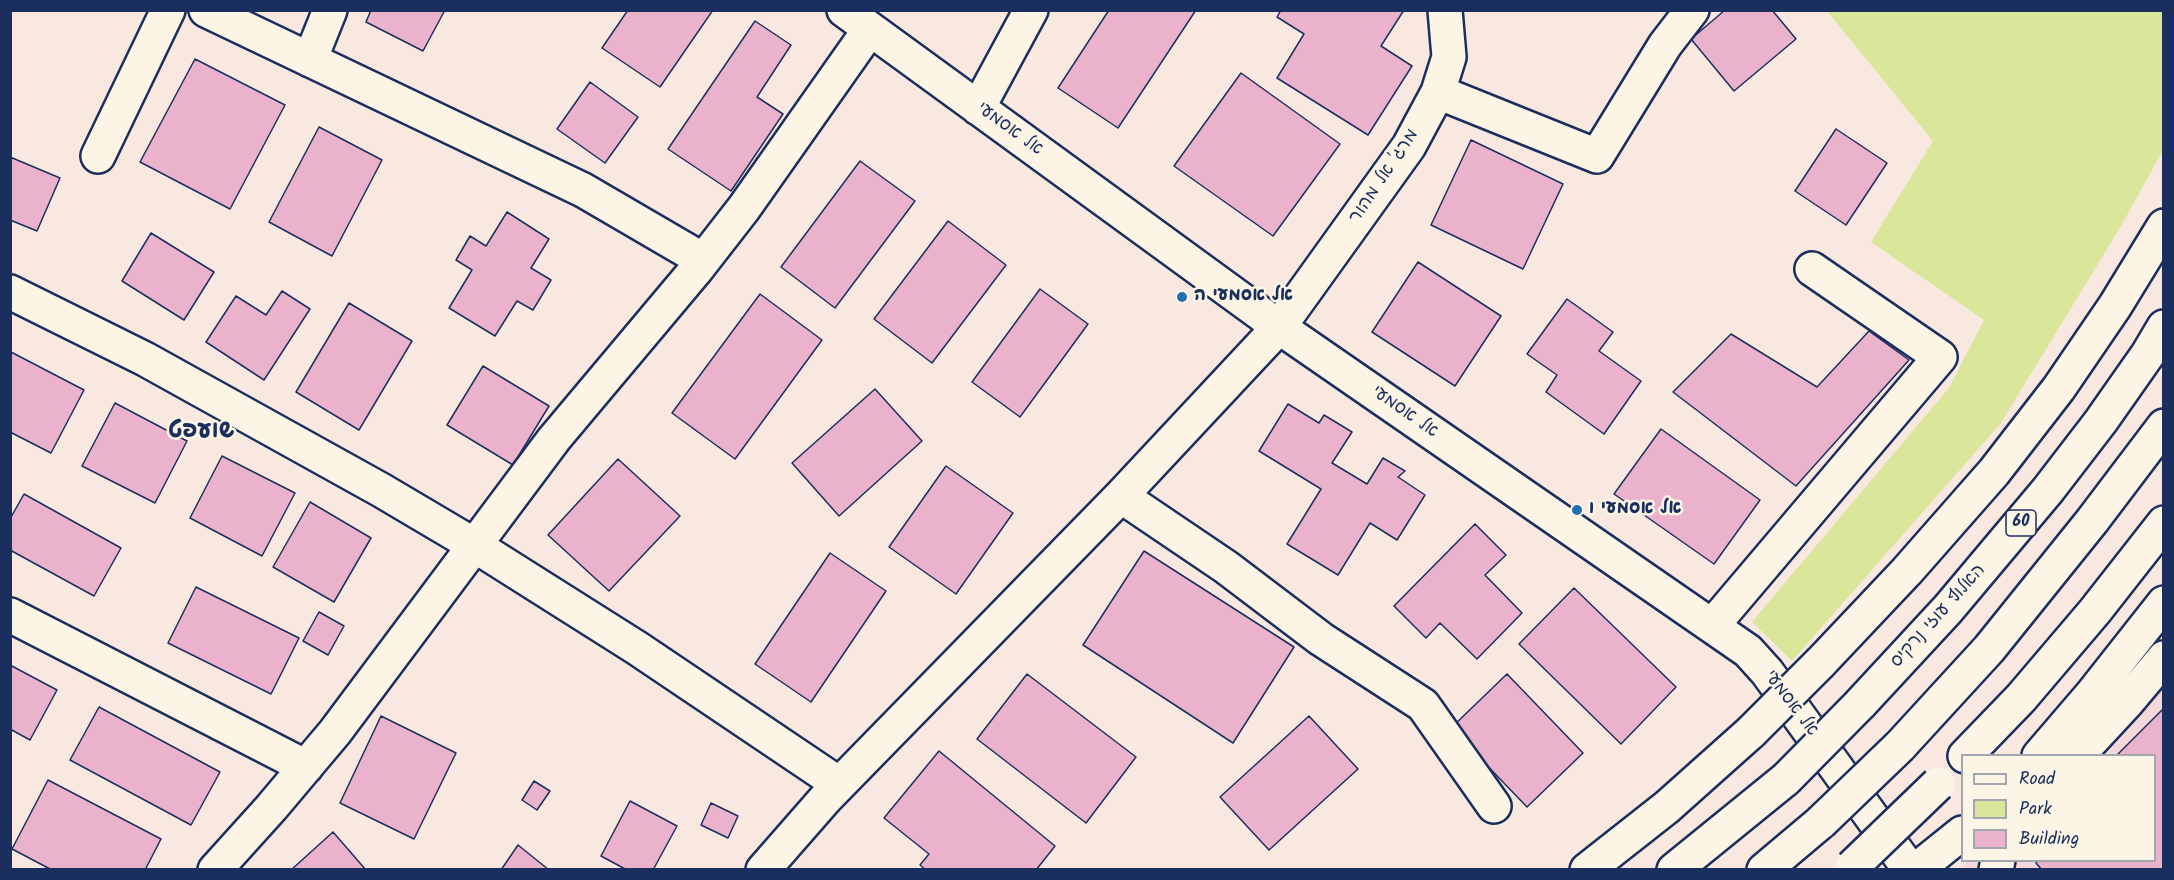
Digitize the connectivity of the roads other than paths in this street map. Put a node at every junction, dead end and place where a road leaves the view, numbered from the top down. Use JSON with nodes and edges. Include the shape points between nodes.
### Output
{"nodes":[{"id":1,"x":168,"y":10,"type":"edge"},
{"id":2,"x":206,"y":10,"type":"edge"},
{"id":3,"x":330,"y":10,"type":"edge"},
{"id":4,"x":1031,"y":10,"type":"edge"},
{"id":5,"x":1445,"y":10,"type":"edge"},
{"id":6,"x":1692,"y":10,"type":"edge"},
{"id":7,"x":857,"y":20,"type":"edge"},
{"id":8,"x":310,"y":60,"type":"junction"},
{"id":9,"x":1438,"y":92,"type":"junction"},
{"id":10,"x":978,"y":108,"type":"junction"},
{"id":11,"x":98,"y":156,"type":"dead end"},
{"id":12,"x":2163,"y":226,"type":"edge"},
{"id":13,"x":703,"y":260,"type":"junction"},
{"id":14,"x":1812,"y":269,"type":"dead end"},
{"id":15,"x":10,"y":292,"type":"edge"},
{"id":16,"x":1279,"y":327,"type":"junction"},
{"id":17,"x":2163,"y":327,"type":"edge"},
{"id":18,"x":2163,"y":426,"type":"edge"},
{"id":19,"x":1121,"y":496,"type":"junction"},
{"id":20,"x":2163,"y":524,"type":"edge"},
{"id":21,"x":474,"y":545,"type":"junction"},
{"id":22,"x":2163,"y":603,"type":"edge"},
{"id":23,"x":10,"y":615,"type":"edge"},
{"id":24,"x":1712,"y":626,"type":"junction"},
{"id":25,"x":2163,"y":658,"type":"edge"},
{"id":26,"x":1967,"y":754,"type":"edge"},
{"id":27,"x":2041,"y":754,"type":"edge"},
{"id":28,"x":2079,"y":754,"type":"edge"},
{"id":29,"x":1961,"y":760,"type":"edge"},
{"id":30,"x":306,"y":767,"type":"junction"},
{"id":31,"x":839,"y":784,"type":"junction"},
{"id":32,"x":1494,"y":806,"type":"dead end"},
{"id":33,"x":1961,"y":834,"type":"edge"},
{"id":34,"x":1851,"y":868,"type":"edge"},
{"id":35,"x":215,"y":870,"type":"edge"},
{"id":36,"x":763,"y":870,"type":"edge"},
{"id":37,"x":1587,"y":870,"type":"edge"},
{"id":38,"x":1674,"y":870,"type":"edge"},
{"id":39,"x":1764,"y":870,"type":"edge"},
{"id":40,"x":1910,"y":870,"type":"edge"},
{"id":41,"x":1916,"y":870,"type":"edge"}],
"edges":[{"from":1,"to":11,"type":"main road"},
{"from":2,"to":8,"type":"main road"},
{"from":3,"to":8,"type":"main road"},
{"from":4,"to":10,"type":"main road"},
{"from":5,"to":9,"type":"main road","name":"מרג' אל מהור","via":[[1449,57]]},
{"from":6,"to":9,"type":"main road","via":[[1665,45],[1597,156]]},
{"from":7,"to":10,"type":"main road","name":"אל אסמעי"},
{"from":7,"to":13,"type":"main road","via":[[744,208]]},
{"from":8,"to":13,"type":"main road","via":[[583,190]]},
{"from":9,"to":16,"type":"main road","name":"מרג' אל מהור","via":[[1408,146]]},
{"from":10,"to":16,"type":"main road","name":"אל אסמעי"},
{"from":12,"to":37,"type":"main road","bridge":true,"via":[[2059,388],[1994,472],[1907,571],[1751,732],[1667,807]]},
{"from":13,"to":21,"type":"main road","via":[[554,439]]},
{"from":14,"to":24,"type":"main road","via":[[1940,357]]},
{"from":15,"to":21,"type":"main road","via":[[145,359]]},
{"from":16,"to":19,"type":"main road","name":"מרג' אל מהור"},
{"from":16,"to":24,"type":"main road","name":"אל אסמעי"},
{"from":17,"to":38,"type":"main road","name":"האלוף עוזי נרקיס","number":"60","bridge":true,"via":[[2101,421],[1948,609],[1786,778]]},
{"from":18,"to":39,"type":"main road","bridge":true,"via":[[1989,649],[1900,746]]},
{"from":19,"to":31,"type":"main road","name":"מרג' אל מהור"},
{"from":19,"to":32,"type":"main road","via":[[1226,567],[1321,639],[1423,705]]},
{"from":20,"to":26,"type":"main road","via":[[2095,611]]},
{"from":21,"to":30,"type":"main road"},
{"from":21,"to":31,"type":"main road","via":[[637,648]]},
{"from":22,"to":27,"type":"main road"},
{"from":23,"to":30,"type":"main road"},
{"from":24,"to":40,"type":"main road","name":"אל אסמעי","via":[[1748,651],[1767,672]]},
{"from":25,"to":28,"type":"main road"},
{"from":29,"to":34,"type":"main road","bridge":true},
{"from":30,"to":35,"type":"main road"},
{"from":31,"to":36,"type":"main road","name":"מרג' אל מהור"},
{"from":33,"to":41,"type":"main road"}]}
